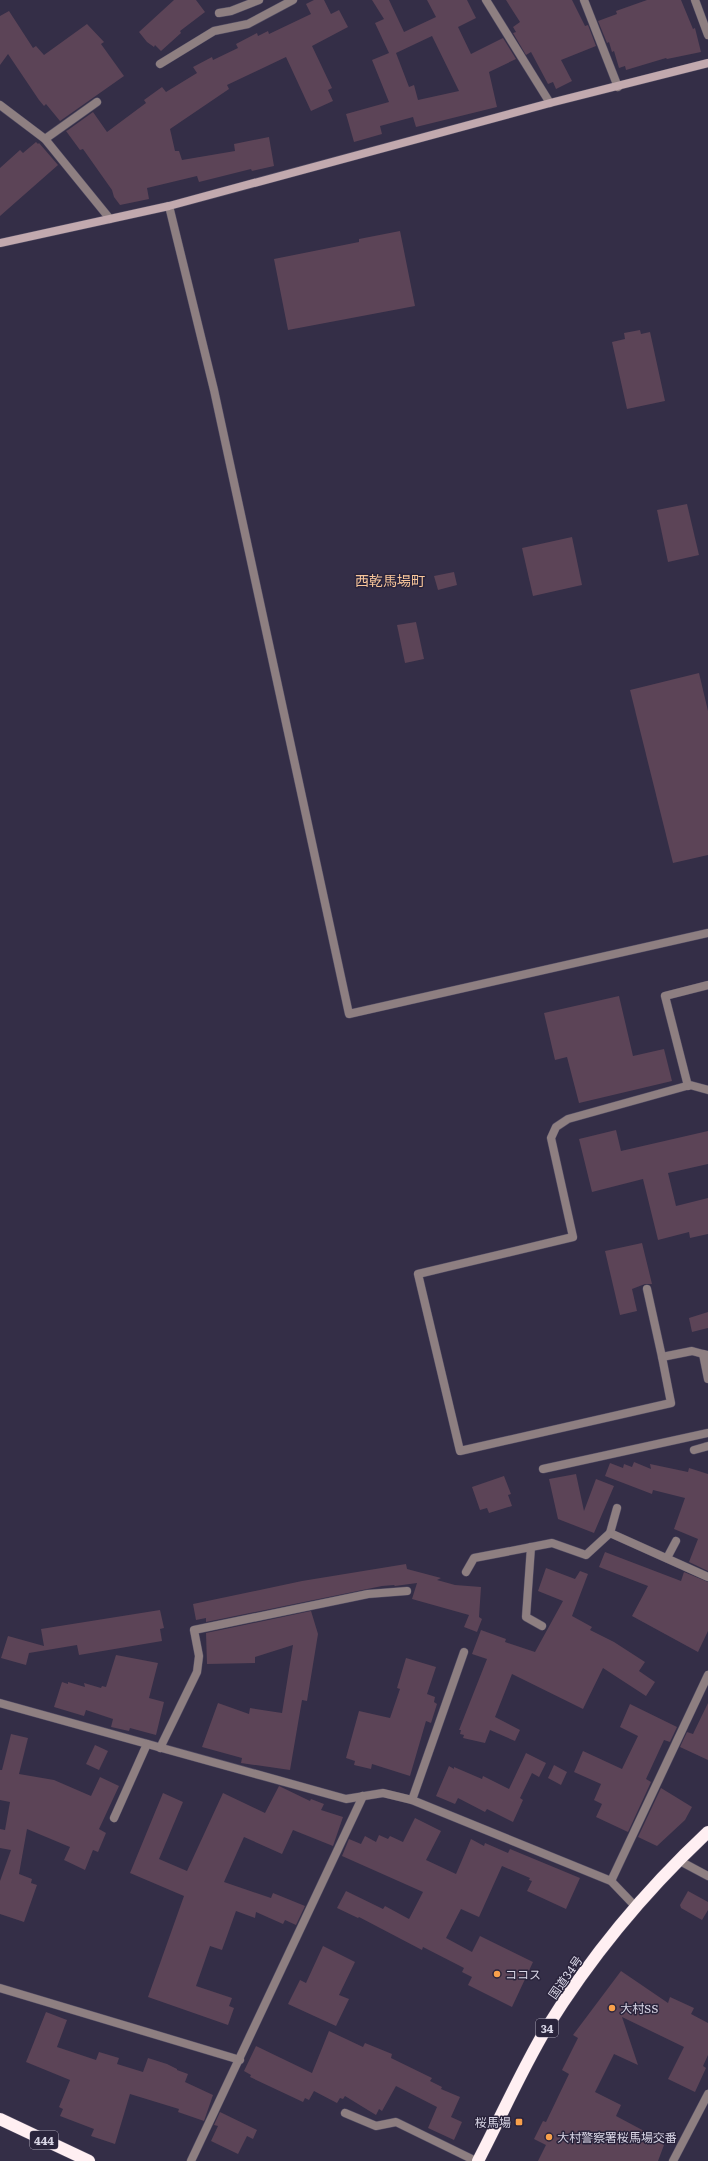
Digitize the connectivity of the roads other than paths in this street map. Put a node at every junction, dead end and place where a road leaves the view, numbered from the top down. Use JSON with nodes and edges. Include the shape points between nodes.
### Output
{"nodes":[{"id":1,"x":258,"y":0,"type":"edge"},
{"id":2,"x":293,"y":0,"type":"edge"},
{"id":3,"x":486,"y":0,"type":"edge"},
{"id":4,"x":584,"y":0,"type":"edge"},
{"id":5,"x":695,"y":0,"type":"edge"},
{"id":6,"x":219,"y":12,"type":"dead end"},
{"id":7,"x":708,"y":35,"type":"edge"},
{"id":8,"x":708,"y":63,"type":"edge"},
{"id":9,"x":160,"y":64,"type":"dead end"},
{"id":10,"x":618,"y":86,"type":"junction"},
{"id":11,"x":97,"y":102,"type":"dead end"},
{"id":12,"x":550,"y":103,"type":"junction"},
{"id":13,"x":0,"y":105,"type":"edge"},
{"id":14,"x":45,"y":139,"type":"junction"},
{"id":15,"x":169,"y":206,"type":"junction"},
{"id":16,"x":110,"y":219,"type":"junction"},
{"id":17,"x":0,"y":243,"type":"edge"},
{"id":18,"x":708,"y":933,"type":"edge"},
{"id":19,"x":708,"y":985,"type":"edge"},
{"id":20,"x":688,"y":1086,"type":"junction"},
{"id":21,"x":708,"y":1090,"type":"edge"},
{"id":22,"x":647,"y":1289,"type":"dead end"},
{"id":23,"x":706,"y":1354,"type":"edge"},
{"id":24,"x":662,"y":1357,"type":"junction"},
{"id":25,"x":708,"y":1379,"type":"edge"},
{"id":26,"x":708,"y":1433,"type":"edge"},
{"id":27,"x":708,"y":1446,"type":"edge"},
{"id":28,"x":694,"y":1450,"type":"dead end"},
{"id":29,"x":543,"y":1469,"type":"dead end"},
{"id":30,"x":618,"y":1508,"type":"dead end"},
{"id":31,"x":610,"y":1533,"type":"junction"},
{"id":32,"x":676,"y":1541,"type":"dead end"},
{"id":33,"x":531,"y":1547,"type":"junction"},
{"id":34,"x":667,"y":1558,"type":"junction"},
{"id":35,"x":466,"y":1572,"type":"dead end"},
{"id":36,"x":708,"y":1577,"type":"edge"},
{"id":37,"x":407,"y":1591,"type":"dead end"},
{"id":38,"x":542,"y":1626,"type":"dead end"},
{"id":39,"x":464,"y":1652,"type":"dead end"},
{"id":40,"x":708,"y":1675,"type":"edge"},
{"id":41,"x":0,"y":1703,"type":"edge"},
{"id":42,"x":147,"y":1744,"type":"junction"},
{"id":43,"x":160,"y":1748,"type":"junction"},
{"id":44,"x":363,"y":1796,"type":"junction"},
{"id":45,"x":412,"y":1800,"type":"junction"},
{"id":46,"x":114,"y":1818,"type":"dead end"},
{"id":47,"x":708,"y":1832,"type":"edge"},
{"id":48,"x":678,"y":1860,"type":"junction"},
{"id":49,"x":708,"y":1876,"type":"edge"},
{"id":50,"x":611,"y":1881,"type":"junction"},
{"id":51,"x":635,"y":1906,"type":"junction"},
{"id":52,"x":0,"y":1988,"type":"edge"},
{"id":53,"x":240,"y":2060,"type":"junction"},
{"id":54,"x":708,"y":2094,"type":"edge"},
{"id":55,"x":345,"y":2113,"type":"dead end"},
{"id":56,"x":0,"y":2119,"type":"edge"},
{"id":57,"x":89,"y":2161,"type":"edge"},
{"id":58,"x":191,"y":2161,"type":"edge"},
{"id":59,"x":477,"y":2161,"type":"edge"},
{"id":60,"x":673,"y":2161,"type":"edge"}],
"edges":[{"from":1,"to":6,"type":"street","via":[[231,11]]},
{"from":2,"to":9,"type":"street","via":[[248,24],[214,31]]},
{"from":3,"to":12,"type":"street"},
{"from":4,"to":10,"type":"street"},
{"from":5,"to":7,"type":"street"},
{"from":8,"to":10,"type":"street"},
{"from":10,"to":12,"type":"street"},
{"from":11,"to":14,"type":"street"},
{"from":12,"to":15,"type":"street"},
{"from":13,"to":14,"type":"street"},
{"from":14,"to":16,"type":"street"},
{"from":15,"to":16,"type":"street"},
{"from":15,"to":18,"type":"street","via":[[214,390],[349,1014]]},
{"from":16,"to":17,"type":"street"},
{"from":19,"to":20,"type":"street","via":[[665,996]]},
{"from":20,"to":21,"type":"street"},
{"from":20,"to":24,"type":"street","via":[[568,1119],[556,1127],[551,1138],[573,1237],[418,1274],[460,1451],[671,1403]]},
{"from":22,"to":24,"type":"street"},
{"from":23,"to":24,"type":"street","via":[[692,1352]]},
{"from":23,"to":25,"type":"street"},
{"from":26,"to":29,"type":"street"},
{"from":27,"to":28,"type":"street"},
{"from":30,"to":31,"type":"street"},
{"from":31,"to":33,"type":"street","via":[[586,1555],[552,1543]]},
{"from":31,"to":34,"type":"street"},
{"from":32,"to":34,"type":"street"},
{"from":33,"to":35,"type":"street","via":[[474,1558]]},
{"from":33,"to":38,"type":"street","via":[[526,1617]]},
{"from":34,"to":36,"type":"street"},
{"from":37,"to":43,"type":"street","via":[[368,1594],[194,1630],[200,1656],[197,1672]]},
{"from":39,"to":45,"type":"street"},
{"from":40,"to":50,"type":"street"},
{"from":41,"to":42,"type":"street"},
{"from":42,"to":43,"type":"street"},
{"from":42,"to":46,"type":"street"},
{"from":43,"to":44,"type":"street","via":[[346,1799]]},
{"from":44,"to":45,"type":"street","via":[[383,1793]]},
{"from":44,"to":53,"type":"street"},
{"from":45,"to":50,"type":"street"},
{"from":47,"to":48,"type":"highway","name":"国道34号","number":"34"},
{"from":48,"to":49,"type":"street"},
{"from":48,"to":51,"type":"highway","name":"国道34号","number":"34"},
{"from":50,"to":51,"type":"street"},
{"from":51,"to":59,"type":"highway","name":"国道34号","number":"34","via":[[597,1955],[546,2029]]},
{"from":52,"to":53,"type":"street"},
{"from":53,"to":58,"type":"street"},
{"from":54,"to":60,"type":"street"},
{"from":55,"to":59,"type":"street","via":[[376,2126],[396,2122]]},
{"from":56,"to":57,"type":"highway","number":"444"}]}
